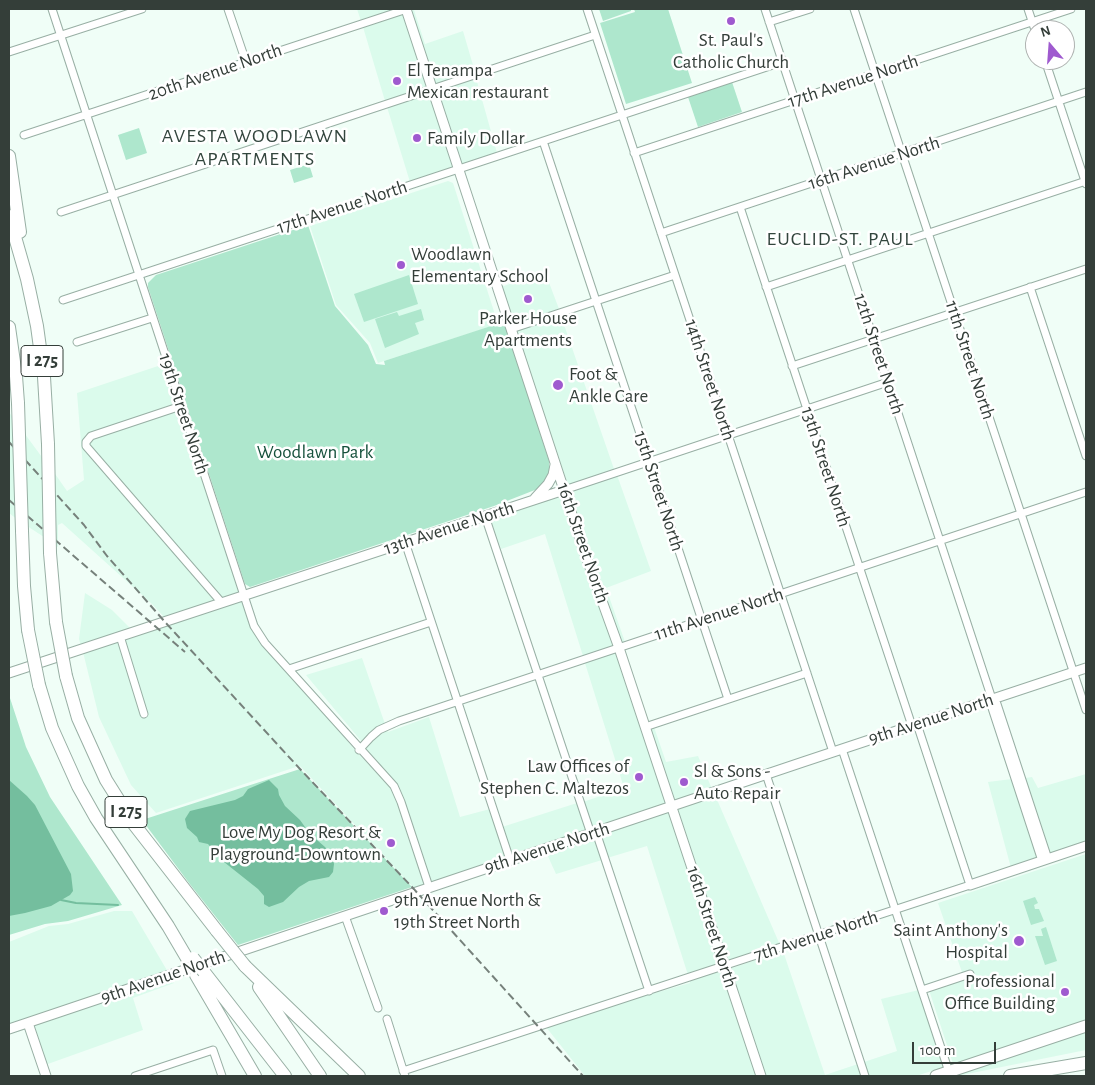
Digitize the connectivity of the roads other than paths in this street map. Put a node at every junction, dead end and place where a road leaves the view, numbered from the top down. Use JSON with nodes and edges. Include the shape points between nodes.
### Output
{"nodes":[{"id":1,"x":52,"y":9,"type":"edge"},
{"id":2,"x":142,"y":9,"type":"edge"},
{"id":3,"x":228,"y":9,"type":"edge"},
{"id":4,"x":406,"y":9,"type":"edge"},
{"id":5,"x":586,"y":9,"type":"edge"},
{"id":6,"x":765,"y":9,"type":"edge"},
{"id":7,"x":810,"y":9,"type":"edge"},
{"id":8,"x":854,"y":9,"type":"edge"},
{"id":9,"x":1071,"y":9,"type":"edge"},
{"id":10,"x":1038,"y":20,"type":"edge"},
{"id":11,"x":769,"y":22,"type":"junction"},
{"id":12,"x":1025,"y":24,"type":"edge"},
{"id":13,"x":595,"y":35,"type":"junction"},
{"id":14,"x":61,"y":36,"type":"junction"},
{"id":15,"x":9,"y":52,"type":"edge"},
{"id":16,"x":246,"y":62,"type":"junction"},
{"id":17,"x":782,"y":62,"type":"junction"},
{"id":18,"x":1048,"y":70,"type":"edge"},
{"id":19,"x":876,"y":74,"type":"junction"},
{"id":20,"x":432,"y":89,"type":"junction"},
{"id":21,"x":1086,"y":92,"type":"edge"},
{"id":22,"x":795,"y":100,"type":"junction"},
{"id":23,"x":1059,"y":102,"type":"junction"},
{"id":24,"x":622,"y":115,"type":"junction"},
{"id":25,"x":87,"y":116,"type":"junction"},
{"id":26,"x":24,"y":136,"type":"dead end"},
{"id":27,"x":543,"y":141,"type":"junction"},
{"id":28,"x":634,"y":153,"type":"junction"},
{"id":29,"x":902,"y":154,"type":"junction"},
{"id":30,"x":9,"y":156,"type":"edge"},
{"id":31,"x":459,"y":169,"type":"junction"},
{"id":32,"x":822,"y":180,"type":"junction"},
{"id":33,"x":1086,"y":182,"type":"edge"},
{"id":34,"x":113,"y":196,"type":"junction"},
{"id":35,"x":740,"y":207,"type":"junction"},
{"id":36,"x":61,"y":212,"type":"dead end"},
{"id":37,"x":9,"y":216,"type":"edge"},
{"id":38,"x":661,"y":233,"type":"junction"},
{"id":39,"x":928,"y":233,"type":"junction"},
{"id":40,"x":848,"y":260,"type":"junction"},
{"id":41,"x":1086,"y":269,"type":"edge"},
{"id":42,"x":138,"y":275,"type":"junction"},
{"id":43,"x":674,"y":275,"type":"junction"},
{"id":44,"x":27,"y":279,"type":"junction"},
{"id":45,"x":766,"y":287,"type":"junction"},
{"id":46,"x":1030,"y":287,"type":"junction"},
{"id":47,"x":63,"y":300,"type":"dead end"},
{"id":48,"x":596,"y":301,"type":"junction"},
{"id":49,"x":955,"y":312,"type":"junction"},
{"id":50,"x":152,"y":318,"type":"junction"},
{"id":51,"x":9,"y":327,"type":"edge"},
{"id":52,"x":511,"y":329,"type":"junction"},
{"id":53,"x":874,"y":339,"type":"junction"},
{"id":54,"x":77,"y":342,"type":"dead end"},
{"id":55,"x":9,"y":348,"type":"edge"},
{"id":56,"x":792,"y":366,"type":"junction"},
{"id":57,"x":16,"y":376,"type":"junction"},
{"id":58,"x":888,"y":382,"type":"junction"},
{"id":59,"x":181,"y":406,"type":"junction"},
{"id":60,"x":807,"y":409,"type":"junction"},
{"id":61,"x":728,"y":435,"type":"junction"},
{"id":62,"x":1085,"y":445,"type":"edge"},
{"id":63,"x":1086,"y":456,"type":"edge"},
{"id":64,"x":649,"y":461,"type":"junction"},
{"id":65,"x":555,"y":463,"type":"junction"},
{"id":66,"x":564,"y":490,"type":"junction"},
{"id":67,"x":1086,"y":492,"type":"edge"},
{"id":68,"x":532,"y":500,"type":"junction"},
{"id":69,"x":1021,"y":514,"type":"junction"},
{"id":70,"x":485,"y":516,"type":"junction"},
{"id":71,"x":941,"y":540,"type":"junction"},
{"id":72,"x":404,"y":542,"type":"junction"},
{"id":73,"x":859,"y":568,"type":"junction"},
{"id":74,"x":780,"y":594,"type":"junction"},
{"id":75,"x":244,"y":596,"type":"junction"},
{"id":76,"x":222,"y":603,"type":"junction"},
{"id":77,"x":702,"y":620,"type":"junction"},
{"id":78,"x":431,"y":622,"type":"junction"},
{"id":79,"x":120,"y":636,"type":"junction"},
{"id":80,"x":619,"y":648,"type":"junction"},
{"id":81,"x":1086,"y":668,"type":"edge"},
{"id":82,"x":289,"y":669,"type":"junction"},
{"id":83,"x":1074,"y":672,"type":"junction"},
{"id":84,"x":9,"y":673,"type":"edge"},
{"id":85,"x":806,"y":674,"type":"junction"},
{"id":86,"x":538,"y":675,"type":"junction"},
{"id":87,"x":992,"y":699,"type":"junction"},
{"id":88,"x":728,"y":700,"type":"junction"},
{"id":89,"x":457,"y":702,"type":"junction"},
{"id":90,"x":1086,"y":710,"type":"edge"},
{"id":91,"x":144,"y":714,"type":"dead end"},
{"id":92,"x":914,"y":725,"type":"junction"},
{"id":93,"x":646,"y":727,"type":"junction"},
{"id":94,"x":842,"y":749,"type":"junction"},
{"id":95,"x":359,"y":750,"type":"junction"},
{"id":96,"x":833,"y":752,"type":"junction"},
{"id":97,"x":766,"y":774,"type":"junction"},
{"id":98,"x":672,"y":806,"type":"junction"},
{"id":99,"x":593,"y":833,"type":"junction"},
{"id":100,"x":1086,"y":846,"type":"edge"},
{"id":101,"x":510,"y":860,"type":"junction"},
{"id":102,"x":1045,"y":860,"type":"junction"},
{"id":103,"x":970,"y":885,"type":"junction"},
{"id":104,"x":429,"y":887,"type":"junction"},
{"id":105,"x":896,"y":910,"type":"junction"},
{"id":106,"x":345,"y":916,"type":"junction"},
{"id":107,"x":820,"y":936,"type":"junction"},
{"id":108,"x":245,"y":966,"type":"junction"},
{"id":109,"x":725,"y":966,"type":"junction"},
{"id":110,"x":200,"y":974,"type":"junction"},
{"id":111,"x":970,"y":974,"type":"dead end"},
{"id":112,"x":648,"y":990,"type":"junction"},
{"id":113,"x":922,"y":990,"type":"junction"},
{"id":114,"x":378,"y":1008,"type":"dead end"},
{"id":115,"x":387,"y":1019,"type":"dead end"},
{"id":116,"x":28,"y":1023,"type":"junction"},
{"id":117,"x":1086,"y":1026,"type":"edge"},
{"id":118,"x":9,"y":1029,"type":"edge"},
{"id":119,"x":271,"y":1057,"type":"junction"},
{"id":120,"x":1086,"y":1063,"type":"edge"},
{"id":121,"x":949,"y":1072,"type":"junction"},
{"id":122,"x":404,"y":1074,"type":"edge"},
{"id":123,"x":46,"y":1076,"type":"edge"},
{"id":124,"x":135,"y":1076,"type":"edge"},
{"id":125,"x":222,"y":1076,"type":"edge"},
{"id":126,"x":255,"y":1076,"type":"edge"},
{"id":127,"x":281,"y":1076,"type":"edge"},
{"id":128,"x":285,"y":1076,"type":"edge"},
{"id":129,"x":320,"y":1076,"type":"edge"},
{"id":130,"x":359,"y":1076,"type":"edge"},
{"id":131,"x":761,"y":1076,"type":"edge"},
{"id":132,"x":865,"y":1076,"type":"edge"},
{"id":133,"x":936,"y":1076,"type":"edge"},
{"id":134,"x":1010,"y":1076,"type":"edge"}],
"edges":[{"from":1,"to":14,"type":"street","name":"19th Street North"},
{"from":2,"to":14,"type":"street"},
{"from":3,"to":16,"type":"street"},
{"from":4,"to":16,"type":"street","name":"20th Avenue North"},
{"from":4,"to":20,"type":"street","name":"16th Street North"},
{"from":5,"to":13,"type":"street","name":"14th Street North"},
{"from":6,"to":11,"type":"street","name":"12th Street North"},
{"from":7,"to":11,"type":"street"},
{"from":8,"to":19,"type":"street","name":"11th Street North"},
{"from":9,"to":10,"type":"street","name":"17th Avenue North"},
{"from":11,"to":17,"type":"street","name":"12th Street North"},
{"from":12,"to":19,"type":"street","name":"17th Avenue North"},
{"from":13,"to":20,"type":"street"},
{"from":13,"to":24,"type":"street","name":"14th Street North"},
{"from":14,"to":15,"type":"street"},
{"from":14,"to":25,"type":"street","name":"19th Street North"},
{"from":16,"to":25,"type":"street","name":"20th Avenue North"},
{"from":17,"to":22,"type":"street","name":"12th Street North"},
{"from":17,"to":24,"type":"street","name":"17th Avenue North"},
{"from":18,"to":23,"type":"street"},
{"from":19,"to":22,"type":"street","name":"17th Avenue North"},
{"from":19,"to":29,"type":"street","name":"11th Street North"},
{"from":20,"to":31,"type":"street","name":"16th Street North"},
{"from":20,"to":34,"type":"street"},
{"from":21,"to":23,"type":"street","name":"16th Avenue North"},
{"from":22,"to":28,"type":"street","name":"17th Avenue North"},
{"from":22,"to":32,"type":"street","name":"12th Street North"},
{"from":23,"to":29,"type":"street","name":"16th Avenue North"},
{"from":23,"to":33,"type":"street"},
{"from":24,"to":27,"type":"street","name":"17th Avenue North"},
{"from":24,"to":28,"type":"street","name":"14th Street North"},
{"from":25,"to":26,"type":"street","name":"20th Avenue North"},
{"from":25,"to":34,"type":"street","name":"19th Street North"},
{"from":27,"to":31,"type":"street","name":"17th Avenue North"},
{"from":27,"to":48,"type":"street","name":"15th Street North"},
{"from":28,"to":38,"type":"street","name":"14th Street North"},
{"from":29,"to":32,"type":"street","name":"16th Avenue North"},
{"from":29,"to":39,"type":"street","name":"11th Street North"},
{"from":30,"to":44,"type":"highway"},
{"from":31,"to":42,"type":"street","name":"17th Avenue North"},
{"from":31,"to":52,"type":"street","name":"16th Street North"},
{"from":32,"to":35,"type":"street","name":"16th Avenue North"},
{"from":32,"to":40,"type":"street","name":"12th Street North"},
{"from":33,"to":39,"type":"street"},
{"from":34,"to":36,"type":"street"},
{"from":34,"to":42,"type":"street","name":"19th Street North"},
{"from":35,"to":38,"type":"street","name":"16th Avenue North"},
{"from":35,"to":45,"type":"street","name":"13th Street North"},
{"from":37,"to":44,"type":"highway","number":"I 275"},
{"from":38,"to":43,"type":"street","name":"14th Street North"},
{"from":39,"to":40,"type":"street"},
{"from":39,"to":49,"type":"street","name":"11th Street North"},
{"from":40,"to":45,"type":"street"},
{"from":40,"to":53,"type":"street","name":"12th Street North"},
{"from":41,"to":46,"type":"street"},
{"from":42,"to":47,"type":"street","name":"17th Avenue North"},
{"from":42,"to":50,"type":"street","name":"19th Street North"},
{"from":43,"to":48,"type":"street"},
{"from":43,"to":61,"type":"street","name":"14th Street North"},
{"from":44,"to":108,"type":"highway","number":"I 275","bridge":true,"via":[[44,377],[50,553],[56,622],[78,718],[106,780],[133,823]]},
{"from":45,"to":56,"type":"street","name":"13th Street North"},
{"from":46,"to":49,"type":"street"},
{"from":46,"to":62,"type":"street"},
{"from":48,"to":52,"type":"street"},
{"from":48,"to":64,"type":"street","name":"15th Street North"},
{"from":49,"to":53,"type":"street"},
{"from":49,"to":69,"type":"street","name":"11th Street North"},
{"from":50,"to":54,"type":"street"},
{"from":50,"to":59,"type":"street","name":"19th Street North"},
{"from":51,"to":57,"type":"highway","number":"I 275"},
{"from":52,"to":65,"type":"street","name":"16th Street North"},
{"from":53,"to":56,"type":"street"},
{"from":53,"to":58,"type":"street","name":"12th Street North"},
{"from":55,"to":57,"type":"highway"},
{"from":56,"to":60,"type":"street","name":"13th Street North"},
{"from":57,"to":110,"type":"highway","number":"I 275","bridge":true,"via":[[28,630],[52,728],[78,786],[112,843]]},
{"from":58,"to":60,"type":"street","name":"13th Avenue North"},
{"from":58,"to":71,"type":"street","name":"12th Street North"},
{"from":59,"to":75,"type":"street","name":"19th Street North"},
{"from":59,"to":76,"type":"street","via":[[91,436],[86,442],[89,451]]},
{"from":60,"to":61,"type":"street","name":"13th Avenue North"},
{"from":60,"to":73,"type":"street","name":"13th Street North"},
{"from":61,"to":64,"type":"street","name":"13th Avenue North"},
{"from":61,"to":74,"type":"street","name":"14th Street North"},
{"from":62,"to":63,"type":"street"},
{"from":64,"to":66,"type":"street","name":"13th Avenue North"},
{"from":64,"to":77,"type":"street","name":"15th Street North"},
{"from":65,"to":66,"type":"street","name":"16th Street North"},
{"from":65,"to":68,"type":"street","via":[[548,484]]},
{"from":66,"to":68,"type":"street","name":"13th Avenue North"},
{"from":66,"to":80,"type":"street","name":"16th Street North"},
{"from":67,"to":69,"type":"street","name":"11th Avenue North"},
{"from":68,"to":70,"type":"street","name":"13th Avenue North"},
{"from":69,"to":71,"type":"street","name":"11th Avenue North"},
{"from":69,"to":83,"type":"street","name":"11th Street North"},
{"from":70,"to":72,"type":"street","name":"13th Avenue North"},
{"from":70,"to":86,"type":"street"},
{"from":71,"to":73,"type":"street","name":"11th Avenue North"},
{"from":71,"to":87,"type":"street","name":"12th Street North"},
{"from":72,"to":75,"type":"street","name":"13th Avenue North"},
{"from":72,"to":78,"type":"street"},
{"from":73,"to":74,"type":"street","name":"11th Avenue North"},
{"from":73,"to":92,"type":"street","name":"13th Street North"},
{"from":74,"to":77,"type":"street","name":"11th Avenue North"},
{"from":74,"to":85,"type":"street","name":"14th Street North"},
{"from":75,"to":76,"type":"street","name":"13th Avenue North"},
{"from":75,"to":82,"type":"street","name":"19th Street North","via":[[259,635]]},
{"from":76,"to":79,"type":"street","name":"13th Avenue North"},
{"from":77,"to":80,"type":"street","name":"11th Avenue North"},
{"from":77,"to":88,"type":"street","name":"15th Street North"},
{"from":78,"to":82,"type":"street"},
{"from":78,"to":89,"type":"street"},
{"from":79,"to":84,"type":"street","name":"13th Avenue North"},
{"from":79,"to":91,"type":"street"},
{"from":80,"to":86,"type":"street","name":"11th Avenue North"},
{"from":80,"to":93,"type":"street","name":"16th Street North"},
{"from":81,"to":83,"type":"street","name":"9th Avenue North"},
{"from":82,"to":95,"type":"street","name":"19th Street North"},
{"from":83,"to":87,"type":"street","name":"9th Avenue North"},
{"from":83,"to":90,"type":"street","name":"11th Street North"},
{"from":85,"to":88,"type":"street"},
{"from":85,"to":96,"type":"street","name":"14th Street North"},
{"from":86,"to":89,"type":"street","name":"11th Avenue North"},
{"from":86,"to":99,"type":"street"},
{"from":87,"to":92,"type":"street","name":"9th Avenue North"},
{"from":87,"to":102,"type":"street","name":"12th Street North","via":[[997,704]]},
{"from":88,"to":93,"type":"street"},
{"from":89,"to":95,"type":"street","name":"11th Avenue North","via":[[387,726]]},
{"from":89,"to":101,"type":"street"},
{"from":92,"to":94,"type":"street","name":"9th Avenue North"},
{"from":92,"to":103,"type":"street","name":"13th Street North"},
{"from":93,"to":98,"type":"street","name":"16th Street North"},
{"from":94,"to":96,"type":"street","name":"9th Avenue North"},
{"from":94,"to":105,"type":"street"},
{"from":95,"to":104,"type":"street","name":"19th Street North","via":[[398,793]]},
{"from":96,"to":97,"type":"street","name":"9th Avenue North"},
{"from":97,"to":98,"type":"street","name":"9th Avenue North"},
{"from":97,"to":107,"type":"street"},
{"from":98,"to":99,"type":"street","name":"9th Avenue North"},
{"from":98,"to":109,"type":"street","name":"16th Street North"},
{"from":99,"to":101,"type":"street","name":"9th Avenue North"},
{"from":99,"to":112,"type":"street"},
{"from":100,"to":102,"type":"street","name":"7th Avenue North"},
{"from":101,"to":104,"type":"street","name":"9th Avenue North"},
{"from":102,"to":103,"type":"street","name":"7th Avenue North"},
{"from":103,"to":105,"type":"street","name":"7th Avenue North"},
{"from":104,"to":106,"type":"street","name":"9th Avenue North"},
{"from":105,"to":107,"type":"street","name":"7th Avenue North"},
{"from":105,"to":113,"type":"street"},
{"from":106,"to":114,"type":"street"},
{"from":106,"to":116,"type":"street","name":"9th Avenue North"},
{"from":107,"to":109,"type":"street","name":"7th Avenue North"},
{"from":107,"to":132,"type":"street"},
{"from":108,"to":129,"type":"highway","number":"I 275"},
{"from":108,"to":130,"type":"highway"},
{"from":109,"to":112,"type":"street","name":"7th Avenue North"},
{"from":109,"to":131,"type":"street","name":"16th Street North"},
{"from":110,"to":119,"type":"highway","number":"I 275"},
{"from":110,"to":126,"type":"highway"},
{"from":111,"to":113,"type":"street"},
{"from":112,"to":122,"type":"street","name":"7th Avenue North"},
{"from":113,"to":121,"type":"street"},
{"from":115,"to":122,"type":"street"},
{"from":116,"to":118,"type":"street","name":"9th Avenue North"},
{"from":116,"to":123,"type":"street"},
{"from":117,"to":121,"type":"main road"},
{"from":119,"to":127,"type":"highway","number":"I 275"},
{"from":119,"to":128,"type":"highway"},
{"from":120,"to":134,"type":"highway"},
{"from":121,"to":133,"type":"main road"},
{"from":124,"to":125,"type":"street","via":[[213,1050]]}]}
